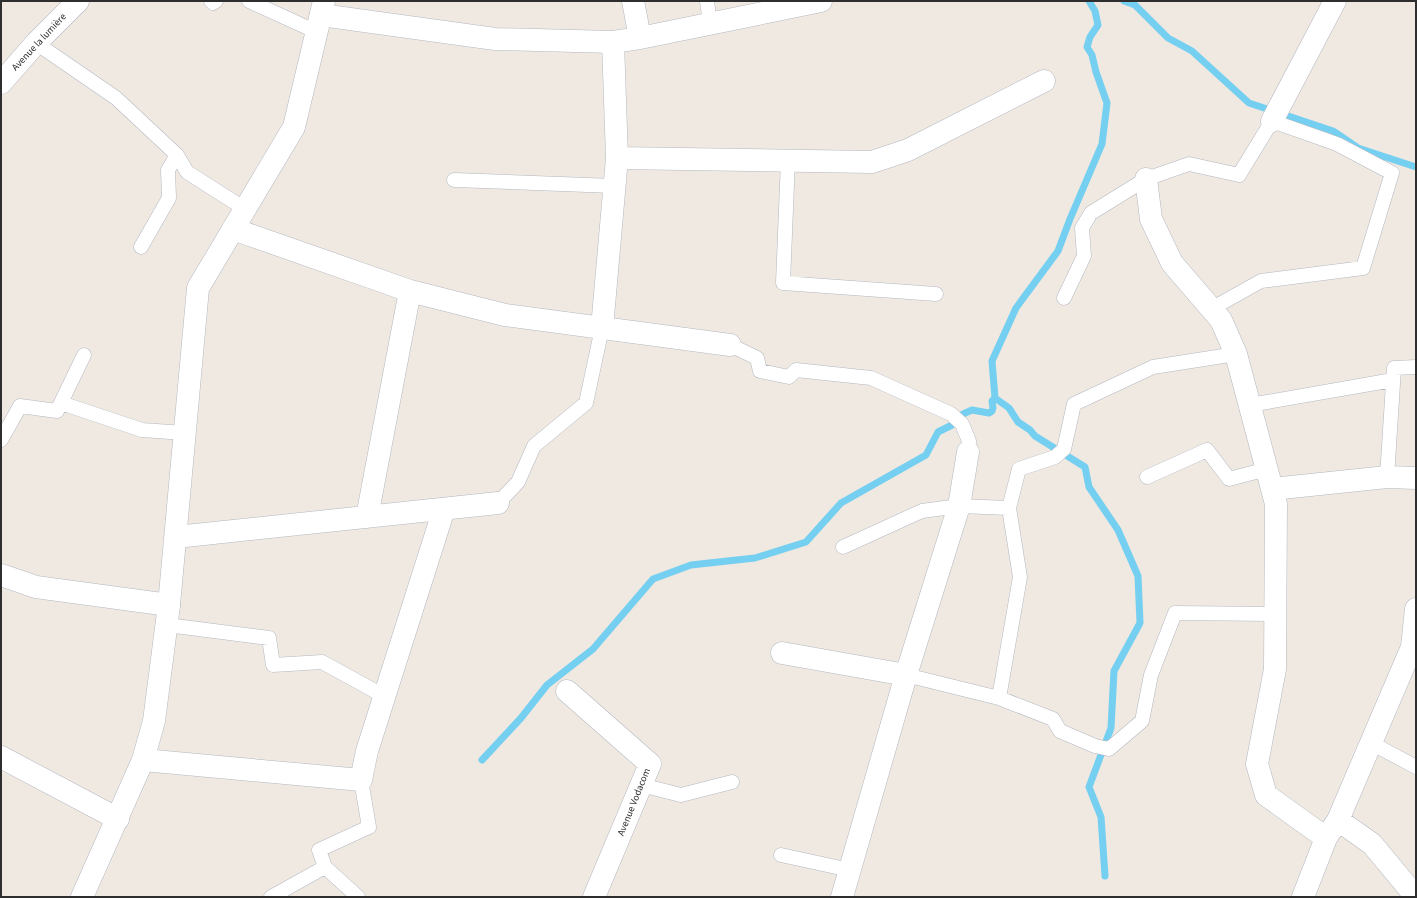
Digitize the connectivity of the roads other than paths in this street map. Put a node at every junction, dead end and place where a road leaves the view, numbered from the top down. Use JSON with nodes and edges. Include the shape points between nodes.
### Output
{"nodes":[{"id":1,"x":78,"y":1,"type":"edge"},
{"id":2,"x":211,"y":1,"type":"edge"},
{"id":3,"x":216,"y":1,"type":"edge"},
{"id":4,"x":249,"y":1,"type":"edge"},
{"id":5,"x":633,"y":1,"type":"edge"},
{"id":6,"x":707,"y":1,"type":"edge"},
{"id":7,"x":821,"y":1,"type":"edge"},
{"id":8,"x":1335,"y":1,"type":"edge"},
{"id":9,"x":321,"y":16,"type":"edge"},
{"id":10,"x":710,"y":24,"type":"junction"},
{"id":11,"x":640,"y":38,"type":"junction"},
{"id":12,"x":613,"y":42,"type":"junction"},
{"id":13,"x":36,"y":43,"type":"junction"},
{"id":14,"x":1044,"y":81,"type":"dead end"},
{"id":15,"x":1,"y":83,"type":"edge"},
{"id":16,"x":1275,"y":115,"type":"junction"},
{"id":17,"x":177,"y":155,"type":"junction"},
{"id":18,"x":617,"y":158,"type":"junction"},
{"id":19,"x":788,"y":160,"type":"junction"},
{"id":20,"x":1146,"y":179,"type":"junction"},
{"id":21,"x":454,"y":180,"type":"dead end"},
{"id":22,"x":614,"y":186,"type":"junction"},
{"id":23,"x":245,"y":209,"type":"junction"},
{"id":24,"x":233,"y":229,"type":"junction"},
{"id":25,"x":141,"y":247,"type":"dead end"},
{"id":26,"x":410,"y":291,"type":"junction"},
{"id":27,"x":936,"y":294,"type":"dead end"},
{"id":28,"x":1064,"y":298,"type":"dead end"},
{"id":29,"x":1211,"y":309,"type":"junction"},
{"id":30,"x":602,"y":328,"type":"junction"},
{"id":31,"x":730,"y":345,"type":"joint"},
{"id":32,"x":1236,"y":354,"type":"junction"},
{"id":33,"x":84,"y":355,"type":"dead end"},
{"id":34,"x":1416,"y":368,"type":"edge"},
{"id":35,"x":1393,"y":380,"type":"junction"},
{"id":36,"x":61,"y":403,"type":"junction"},
{"id":37,"x":1250,"y":405,"type":"junction"},
{"id":38,"x":185,"y":433,"type":"junction"},
{"id":39,"x":1,"y":440,"type":"edge"},
{"id":40,"x":968,"y":452,"type":"joint"},
{"id":41,"x":1147,"y":477,"type":"dead end"},
{"id":42,"x":1387,"y":477,"type":"junction"},
{"id":43,"x":1416,"y":478,"type":"edge"},
{"id":44,"x":1269,"y":479,"type":"junction"},
{"id":45,"x":498,"y":503,"type":"joint"},
{"id":46,"x":959,"y":506,"type":"junction"},
{"id":47,"x":1009,"y":508,"type":"junction"},
{"id":48,"x":444,"y":509,"type":"junction"},
{"id":49,"x":367,"y":517,"type":"junction"},
{"id":50,"x":176,"y":537,"type":"junction"},
{"id":51,"x":843,"y":547,"type":"dead end"},
{"id":52,"x":1,"y":575,"type":"edge"},
{"id":53,"x":1416,"y":610,"type":"edge"},
{"id":54,"x":1275,"y":614,"type":"junction"},
{"id":55,"x":168,"y":615,"type":"junction"},
{"id":56,"x":782,"y":653,"type":"dead end"},
{"id":57,"x":906,"y":675,"type":"junction"},
{"id":58,"x":567,"y":691,"type":"dead end"},
{"id":59,"x":384,"y":696,"type":"junction"},
{"id":60,"x":999,"y":698,"type":"junction"},
{"id":61,"x":1371,"y":743,"type":"junction"},
{"id":62,"x":1,"y":757,"type":"edge"},
{"id":63,"x":143,"y":760,"type":"junction"},
{"id":64,"x":1416,"y":767,"type":"edge"},
{"id":65,"x":361,"y":780,"type":"junction"},
{"id":66,"x":732,"y":782,"type":"dead end"},
{"id":67,"x":641,"y":785,"type":"junction"},
{"id":68,"x":118,"y":819,"type":"junction"},
{"id":69,"x":1338,"y":820,"type":"junction"},
{"id":70,"x":1326,"y":838,"type":"junction"},
{"id":71,"x":781,"y":855,"type":"dead end"},
{"id":72,"x":325,"y":867,"type":"junction"},
{"id":73,"x":850,"y":870,"type":"junction"},
{"id":74,"x":82,"y":897,"type":"edge"},
{"id":75,"x":270,"y":897,"type":"edge"},
{"id":76,"x":358,"y":897,"type":"edge"},
{"id":77,"x":594,"y":897,"type":"edge"},
{"id":78,"x":842,"y":897,"type":"edge"},
{"id":79,"x":1303,"y":897,"type":"edge"},
{"id":80,"x":1416,"y":897,"type":"edge"}],
"edges":[{"from":1,"to":13,"type":"street","name":"Avenue la lumière"},
{"from":2,"to":3,"type":"lane"},
{"from":4,"to":9,"type":"lane"},
{"from":5,"to":11,"type":"street"},
{"from":6,"to":10,"type":"lane"},
{"from":7,"to":10,"type":"street"},
{"from":8,"to":16,"type":"street"},
{"from":9,"to":12,"type":"street","via":[[495,39]]},
{"from":9,"to":23,"type":"street","via":[[294,127]]},
{"from":10,"to":11,"type":"street"},
{"from":11,"to":12,"type":"street"},
{"from":12,"to":18,"type":"street"},
{"from":13,"to":15,"type":"street","name":"Avenue la lumière"},
{"from":13,"to":17,"type":"lane","via":[[116,98]]},
{"from":14,"to":19,"type":"street","via":[[908,150],[872,162]]},
{"from":16,"to":20,"type":"lane","via":[[1239,175],[1189,164]]},
{"from":16,"to":29,"type":"lane","via":[[1392,173],[1363,268],[1261,281]]},
{"from":17,"to":23,"type":"lane","via":[[187,172]]},
{"from":17,"to":25,"type":"lane","via":[[168,170],[169,198]]},
{"from":18,"to":19,"type":"street"},
{"from":18,"to":22,"type":"street"},
{"from":19,"to":27,"type":"lane","via":[[783,283]]},
{"from":20,"to":28,"type":"lane","via":[[1090,213],[1082,228],[1084,256]]},
{"from":20,"to":29,"type":"street","via":[[1151,219],[1172,263]]},
{"from":21,"to":22,"type":"lane"},
{"from":22,"to":30,"type":"street"},
{"from":23,"to":24,"type":"street"},
{"from":24,"to":26,"type":"street"},
{"from":24,"to":38,"type":"street","via":[[198,288]]},
{"from":26,"to":30,"type":"street","via":[[505,315]]},
{"from":26,"to":49,"type":"street"},
{"from":29,"to":32,"type":"street","via":[[1221,320]]},
{"from":30,"to":31,"type":"street"},
{"from":30,"to":45,"type":"lane","via":[[586,402],[534,446],[518,482]]},
{"from":31,"to":40,"type":"lane","via":[[757,358],[760,371],[789,377],[796,370],[871,378],[951,414],[962,424],[968,440]]},
{"from":32,"to":37,"type":"street"},
{"from":32,"to":47,"type":"lane","via":[[1153,367],[1074,404],[1059,453],[1020,468]]},
{"from":33,"to":36,"type":"lane"},
{"from":34,"to":35,"type":"lane","via":[[1394,368]]},
{"from":35,"to":37,"type":"lane"},
{"from":35,"to":42,"type":"lane"},
{"from":36,"to":38,"type":"lane","via":[[142,430]]},
{"from":36,"to":39,"type":"lane","via":[[57,411],[20,406]]},
{"from":37,"to":44,"type":"street"},
{"from":38,"to":50,"type":"street"},
{"from":40,"to":46,"type":"street"},
{"from":41,"to":44,"type":"lane","via":[[1207,450],[1229,479]]},
{"from":42,"to":43,"type":"street"},
{"from":42,"to":44,"type":"street"},
{"from":44,"to":54,"type":"street","via":[[1276,504]]},
{"from":45,"to":48,"type":"street"},
{"from":46,"to":47,"type":"lane"},
{"from":46,"to":51,"type":"lane","via":[[922,511]]},
{"from":46,"to":57,"type":"street"},
{"from":47,"to":60,"type":"lane","via":[[1020,577]]},
{"from":48,"to":49,"type":"street"},
{"from":48,"to":59,"type":"street"},
{"from":49,"to":50,"type":"street"},
{"from":50,"to":55,"type":"street"},
{"from":52,"to":55,"type":"street","via":[[36,587]]},
{"from":53,"to":61,"type":"street","via":[[1412,646]]},
{"from":54,"to":60,"type":"lane","via":[[1175,613],[1151,675],[1142,721],[1109,749],[1095,746],[1060,730],[1053,719]]},
{"from":54,"to":70,"type":"street","via":[[1275,669],[1257,764],[1266,795]]},
{"from":55,"to":59,"type":"lane","via":[[269,638],[273,665],[322,662]]},
{"from":55,"to":63,"type":"street","via":[[154,721]]},
{"from":56,"to":57,"type":"street"},
{"from":57,"to":60,"type":"lane"},
{"from":57,"to":73,"type":"street"},
{"from":58,"to":67,"type":"street","name":"Avenue Vodacom","via":[[650,764]]},
{"from":59,"to":65,"type":"street"},
{"from":61,"to":64,"type":"lane"},
{"from":61,"to":69,"type":"street"},
{"from":62,"to":68,"type":"street"},
{"from":63,"to":65,"type":"street"},
{"from":63,"to":68,"type":"street"},
{"from":65,"to":72,"type":"lane","via":[[369,827],[319,850]]},
{"from":66,"to":67,"type":"lane","via":[[681,795]]},
{"from":67,"to":77,"type":"street","name":"Avenue Vodacom"},
{"from":68,"to":74,"type":"street"},
{"from":69,"to":70,"type":"street"},
{"from":69,"to":80,"type":"street","via":[[1372,844]]},
{"from":70,"to":79,"type":"street"},
{"from":71,"to":73,"type":"lane"},
{"from":72,"to":75,"type":"lane"},
{"from":72,"to":76,"type":"lane"},
{"from":73,"to":78,"type":"street"}]}
